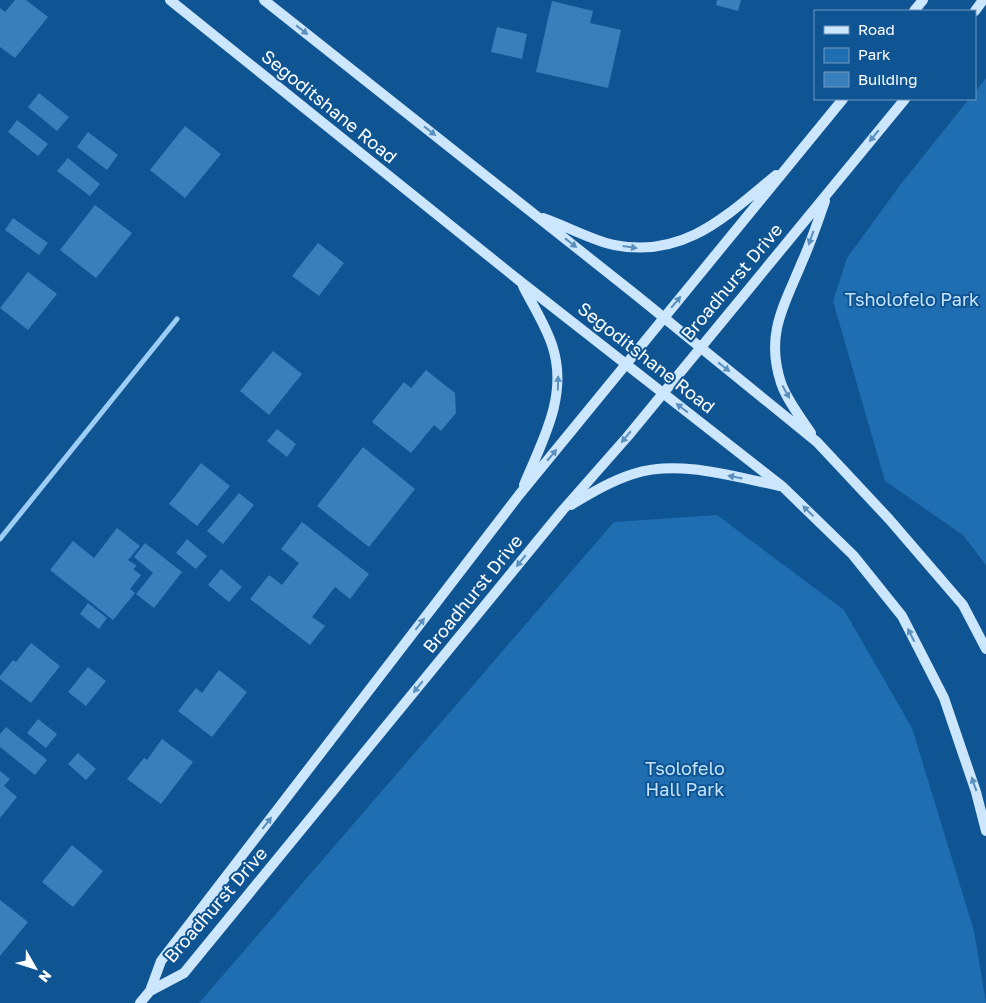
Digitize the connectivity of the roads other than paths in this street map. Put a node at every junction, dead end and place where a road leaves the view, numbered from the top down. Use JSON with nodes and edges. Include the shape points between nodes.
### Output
{"nodes":[{"id":1,"x":170,"y":0,"type":"edge"},
{"id":2,"x":264,"y":0,"type":"edge"},
{"id":3,"x":923,"y":0,"type":"edge"},
{"id":4,"x":915,"y":10,"type":"edge"},
{"id":5,"x":843,"y":100,"type":"edge"},
{"id":6,"x":904,"y":100,"type":"edge"},
{"id":7,"x":795,"y":160,"type":"junction"},
{"id":8,"x":828,"y":193,"type":"junction"},
{"id":9,"x":535,"y":215,"type":"junction"},
{"id":10,"x":521,"y":282,"type":"junction"},
{"id":11,"x":663,"y":318,"type":"junction"},
{"id":12,"x":178,"y":319,"type":"dead end"},
{"id":13,"x":699,"y":347,"type":"junction"},
{"id":14,"x":626,"y":365,"type":"junction"},
{"id":15,"x":661,"y":393,"type":"junction"},
{"id":16,"x":817,"y":442,"type":"junction"},
{"id":17,"x":783,"y":487,"type":"junction"},
{"id":18,"x":519,"y":495,"type":"junction"},
{"id":19,"x":562,"y":511,"type":"junction"},
{"id":20,"x":0,"y":539,"type":"edge"},
{"id":21,"x":986,"y":648,"type":"edge"},
{"id":22,"x":986,"y":832,"type":"edge"},
{"id":23,"x":150,"y":991,"type":"junction"},
{"id":24,"x":140,"y":1003,"type":"edge"}],
"edges":[{"from":1,"to":10,"type":"main road","name":"Segoditshane Road"},
{"from":2,"to":9,"type":"main road","one_way":true},
{"from":3,"to":4,"type":"main road"},
{"from":5,"to":7,"type":"main road","name":"Broadhurst Drive"},
{"from":6,"to":8,"type":"main road","name":"Broadhurst Drive","one_way":true},
{"from":9,"to":7,"type":"main road","one_way":true,"via":[[612,245],[654,248],[678,242],[719,222]]},
{"from":11,"to":7,"type":"main road","name":"Broadhurst Drive","one_way":true},
{"from":8,"to":13,"type":"main road","name":"Broadhurst Drive"},
{"from":8,"to":16,"type":"main road","one_way":true,"via":[[774,334],[775,358],[782,384]]},
{"from":9,"to":11,"type":"main road","one_way":true},
{"from":10,"to":14,"type":"main road","name":"Segoditshane Road"},
{"from":18,"to":10,"type":"main road","one_way":true,"via":[[558,395],[553,348]]},
{"from":11,"to":13,"type":"main road"},
{"from":11,"to":14,"type":"main road","name":"Broadhurst Drive"},
{"from":12,"to":20,"type":"street"},
{"from":13,"to":15,"type":"main road","name":"Broadhurst Drive"},
{"from":13,"to":16,"type":"main road","one_way":true},
{"from":14,"to":15,"type":"main road","name":"Segoditshane Road"},
{"from":18,"to":14,"type":"main road","name":"Broadhurst Drive","one_way":true},
{"from":17,"to":15,"type":"main road","name":"Segoditshane Road","one_way":true},
{"from":15,"to":19,"type":"main road","name":"Broadhurst Drive","one_way":true},
{"from":16,"to":21,"type":"main road","via":[[963,604]]},
{"from":17,"to":19,"type":"main road","one_way":true,"via":[[690,470],[656,469],[633,474],[598,489]]},
{"from":22,"to":17,"type":"main road","name":"Segoditshane Road","one_way":true,"via":[[944,698],[902,616],[853,555]]},
{"from":23,"to":18,"type":"main road","name":"Broadhurst Drive","one_way":true,"via":[[161,961]]},
{"from":19,"to":23,"type":"main road","name":"Broadhurst Drive","one_way":true,"via":[[184,973]]},
{"from":23,"to":24,"type":"main road"}]}
